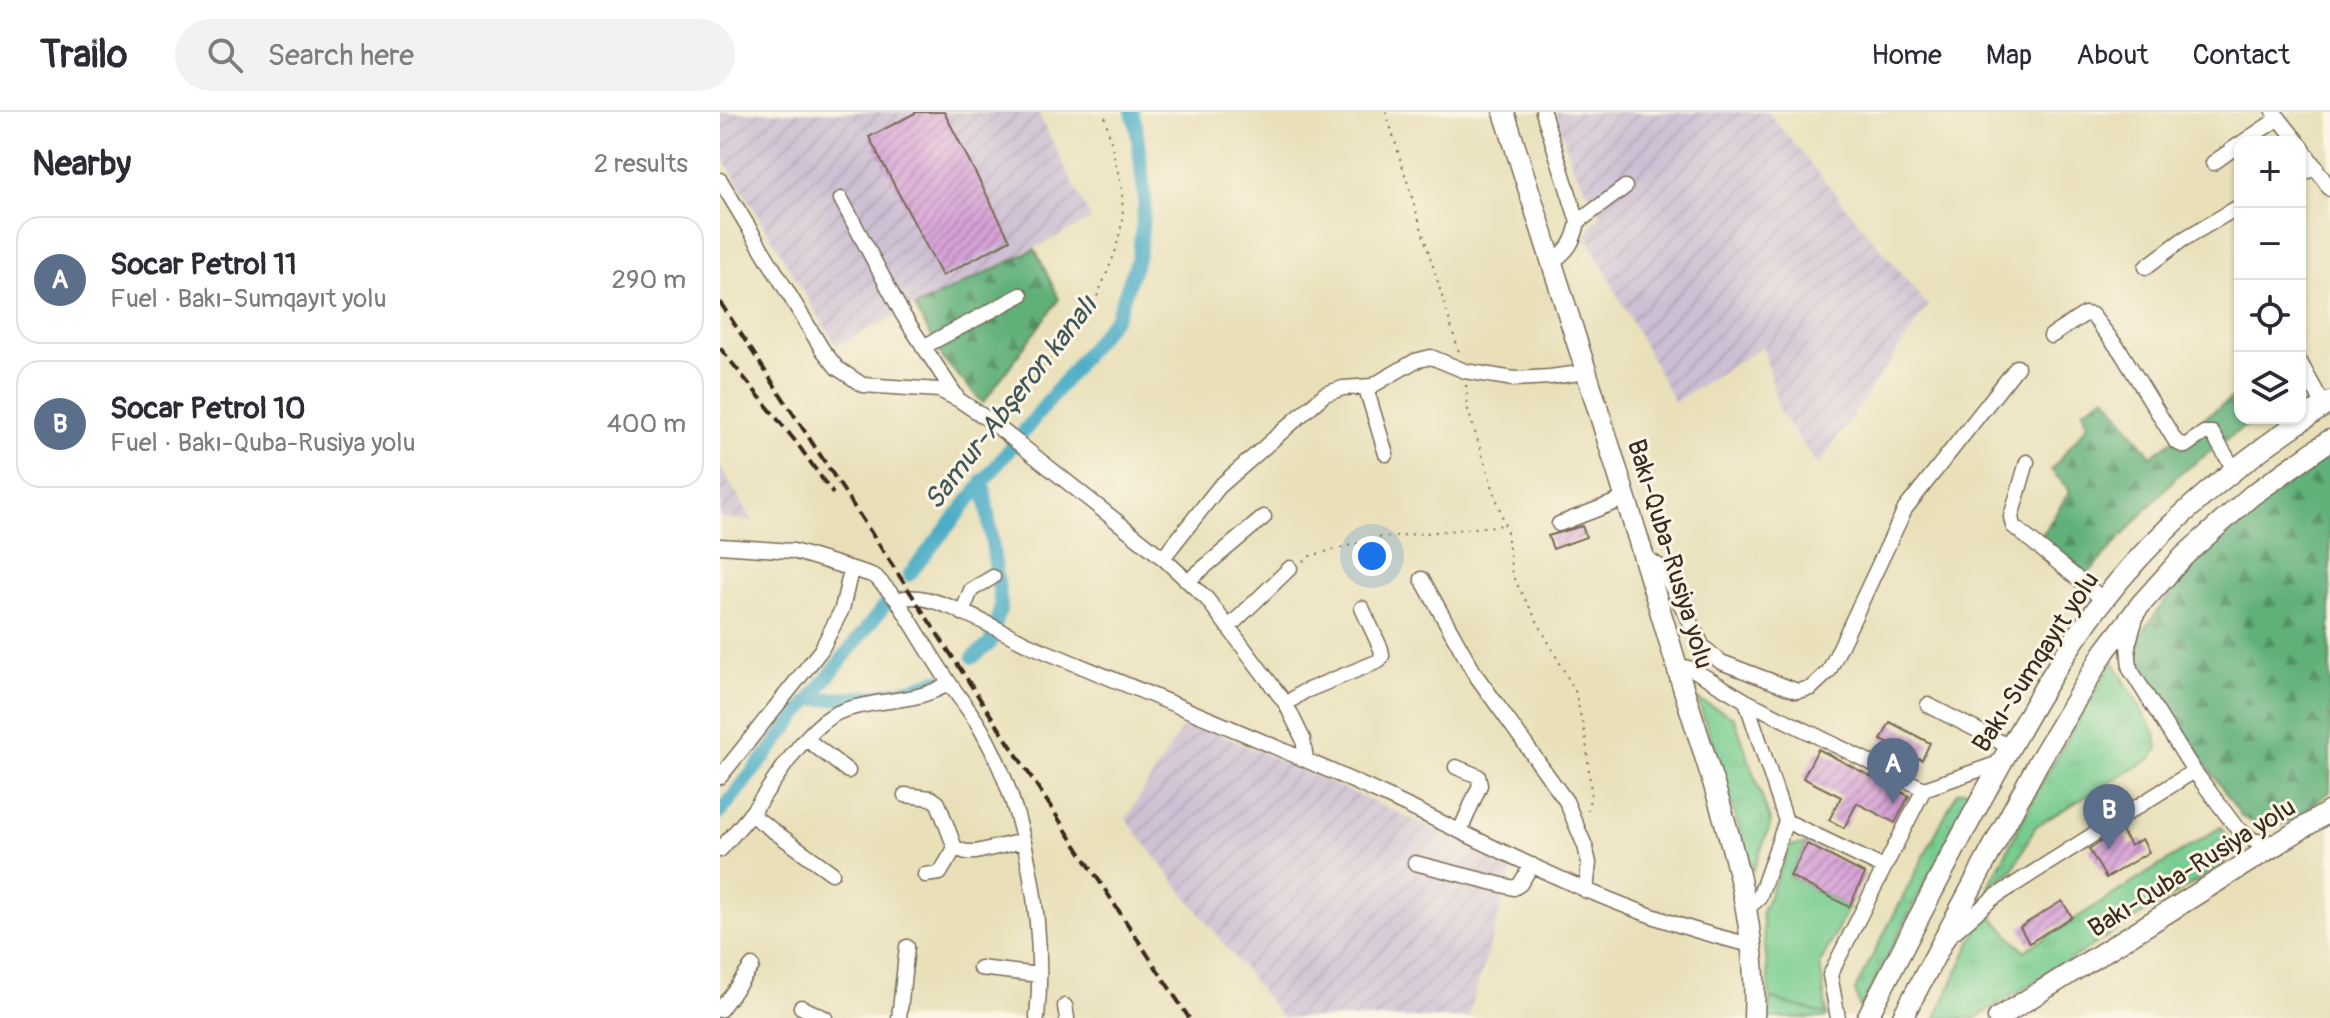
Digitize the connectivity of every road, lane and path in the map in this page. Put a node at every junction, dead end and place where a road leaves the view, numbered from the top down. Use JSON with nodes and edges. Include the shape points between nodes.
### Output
{"nodes":[{"id":1,"x":1104,"y":112,"type":"edge"},
{"id":2,"x":1386,"y":112,"type":"edge"},
{"id":3,"x":1504,"y":112,"type":"edge"},
{"id":4,"x":1543,"y":112,"type":"edge"},
{"id":5,"x":2277,"y":115,"type":"edge"},
{"id":6,"x":2251,"y":136,"type":"edge"},
{"id":7,"x":2293,"y":136,"type":"edge"},
{"id":8,"x":2234,"y":149,"type":"edge"},
{"id":9,"x":2306,"y":153,"type":"edge"},
{"id":10,"x":2213,"y":163,"type":"dead end"},
{"id":11,"x":2316,"y":167,"type":"junction"},
{"id":12,"x":2306,"y":172,"type":"edge"},
{"id":13,"x":720,"y":180,"type":"edge"},
{"id":14,"x":1625,"y":187,"type":"dead end"},
{"id":15,"x":2330,"y":189,"type":"edge"},
{"id":16,"x":841,"y":199,"type":"dead end"},
{"id":17,"x":2237,"y":208,"type":"edge"},
{"id":18,"x":1578,"y":222,"type":"junction"},
{"id":19,"x":1552,"y":262,"type":"junction"},
{"id":20,"x":2146,"y":267,"type":"dead end"},
{"id":21,"x":1021,"y":295,"type":"dead end"},
{"id":22,"x":2051,"y":336,"type":"dead end"},
{"id":23,"x":923,"y":347,"type":"junction"},
{"id":24,"x":2017,"y":367,"type":"dead end"},
{"id":25,"x":1465,"y":371,"type":"junction"},
{"id":26,"x":2306,"y":371,"type":"edge"},
{"id":27,"x":1587,"y":372,"type":"junction"},
{"id":28,"x":1366,"y":388,"type":"junction"},
{"id":29,"x":959,"y":400,"type":"junction"},
{"id":30,"x":2327,"y":404,"type":"edge"},
{"id":31,"x":989,"y":420,"type":"junction"},
{"id":32,"x":2330,"y":440,"type":"edge"},
{"id":33,"x":1386,"y":454,"type":"dead end"},
{"id":34,"x":2027,"y":462,"type":"dead end"},
{"id":35,"x":2234,"y":469,"type":"junction"},
{"id":36,"x":1626,"y":498,"type":"junction"},
{"id":37,"x":1264,"y":517,"type":"dead end"},
{"id":38,"x":1559,"y":524,"type":"dead end"},
{"id":39,"x":1505,"y":525,"type":"junction"},
{"id":40,"x":720,"y":546,"type":"edge"},
{"id":41,"x":1163,"y":558,"type":"junction"},
{"id":42,"x":1645,"y":561,"type":"junction"},
{"id":43,"x":1290,"y":568,"type":"joint"},
{"id":44,"x":851,"y":570,"type":"junction"},
{"id":45,"x":993,"y":577,"type":"dead end"},
{"id":46,"x":1422,"y":579,"type":"dead end"},
{"id":47,"x":1189,"y":580,"type":"junction"},
{"id":48,"x":2104,"y":600,"type":"junction"},
{"id":49,"x":898,"y":601,"type":"junction"},
{"id":50,"x":2141,"y":604,"type":"junction"},
{"id":51,"x":1362,"y":608,"type":"dead end"},
{"id":52,"x":962,"y":613,"type":"junction"},
{"id":53,"x":1230,"y":626,"type":"junction"},
{"id":54,"x":1676,"y":665,"type":"junction"},
{"id":55,"x":949,"y":683,"type":"junction"},
{"id":56,"x":1746,"y":701,"type":"junction"},
{"id":57,"x":1286,"y":704,"type":"junction"},
{"id":58,"x":1928,"y":705,"type":"dead end"},
{"id":59,"x":806,"y":739,"type":"junction"},
{"id":60,"x":2006,"y":755,"type":"junction"},
{"id":61,"x":1306,"y":759,"type":"junction"},
{"id":62,"x":1456,"y":767,"type":"dead end"},
{"id":63,"x":848,"y":771,"type":"dead end"},
{"id":64,"x":2194,"y":771,"type":"junction"},
{"id":65,"x":720,"y":777,"type":"edge"},
{"id":66,"x":1924,"y":789,"type":"junction"},
{"id":67,"x":905,"y":795,"type":"dead end"},
{"id":68,"x":2330,"y":811,"type":"edge"},
{"id":69,"x":750,"y":814,"type":"junction"},
{"id":70,"x":1786,"y":821,"type":"junction"},
{"id":71,"x":1460,"y":831,"type":"junction"},
{"id":72,"x":1580,"y":833,"type":"junction"},
{"id":73,"x":2292,"y":837,"type":"junction"},
{"id":74,"x":1023,"y":841,"type":"junction"},
{"id":75,"x":955,"y":848,"type":"junction"},
{"id":76,"x":720,"y":850,"type":"edge"},
{"id":77,"x":1415,"y":863,"type":"dead end"},
{"id":78,"x":1532,"y":865,"type":"junction"},
{"id":79,"x":1884,"y":868,"type":"junction"},
{"id":80,"x":832,"y":873,"type":"dead end"},
{"id":81,"x":925,"y":875,"type":"dead end"},
{"id":82,"x":1586,"y":891,"type":"junction"},
{"id":83,"x":1747,"y":909,"type":"junction"},
{"id":84,"x":1942,"y":943,"type":"junction"},
{"id":85,"x":1752,"y":945,"type":"junction"},
{"id":86,"x":907,"y":947,"type":"dead end"},
{"id":87,"x":752,"y":966,"type":"dead end"},
{"id":88,"x":980,"y":968,"type":"dead end"},
{"id":89,"x":1039,"y":975,"type":"junction"},
{"id":90,"x":801,"y":1007,"type":"dead end"},
{"id":91,"x":720,"y":1010,"type":"edge"},
{"id":92,"x":825,"y":1018,"type":"edge"},
{"id":93,"x":899,"y":1018,"type":"edge"},
{"id":94,"x":1037,"y":1018,"type":"edge"},
{"id":95,"x":1754,"y":1018,"type":"edge"},
{"id":96,"x":1838,"y":1018,"type":"edge"},
{"id":97,"x":1867,"y":1018,"type":"edge"},
{"id":98,"x":1902,"y":1018,"type":"edge"},
{"id":99,"x":1998,"y":1018,"type":"edge"}],
"edges":[{"from":1,"to":31,"type":"path","via":[[1122,190],[1123,219],[1115,253],[1096,299],[1021,394]]},
{"from":2,"to":25,"type":"path"},
{"from":3,"to":19,"type":"highway","name":"Bakı-Quba-Rusiya yolu"},
{"from":4,"to":18,"type":"street"},
{"from":5,"to":6,"type":"street"},
{"from":5,"to":7,"type":"street"},
{"from":8,"to":10,"type":"street"},
{"from":9,"to":11,"type":"street"},
{"from":11,"to":12,"type":"street"},
{"from":11,"to":15,"type":"street"},
{"from":13,"to":29,"type":"street","via":[[837,368],[863,385],[939,390]]},
{"from":14,"to":18,"type":"street"},
{"from":16,"to":23,"type":"street"},
{"from":17,"to":20,"type":"street"},
{"from":18,"to":19,"type":"street","via":[[1566,252]]},
{"from":19,"to":27,"type":"highway","name":"Bakı-Quba-Rusiya yolu"},
{"from":21,"to":23,"type":"street"},
{"from":22,"to":35,"type":"street","via":[[2085,314],[2092,315],[2176,442],[2185,446],[2208,432]]},
{"from":23,"to":29,"type":"street"},
{"from":24,"to":42,"type":"street","via":[[1905,509],[1829,671],[1811,688],[1797,691],[1721,662],[1703,647],[1662,568]]},
{"from":25,"to":27,"type":"street","via":[[1514,379]]},
{"from":25,"to":28,"type":"street","via":[[1431,357]]},
{"from":25,"to":39,"type":"path","via":[[1468,410]]},
{"from":26,"to":30,"type":"street"},
{"from":27,"to":36,"type":"highway","name":"Bakı-Quba-Rusiya yolu"},
{"from":28,"to":33,"type":"street"},
{"from":28,"to":41,"type":"street","via":[[1325,394],[1219,487]]},
{"from":29,"to":31,"type":"street"},
{"from":30,"to":35,"type":"highway","name":"Bakı-Sumqayıt yolu"},
{"from":31,"to":41,"type":"street"},
{"from":32,"to":50,"type":"highway","name":"Bakı-Sumqayıt yolu","via":[[2251,496],[2184,556]]},
{"from":34,"to":48,"type":"street","via":[[2013,526]]},
{"from":35,"to":48,"type":"highway","name":"Bakı-Sumqayıt yolu","via":[[2161,535]]},
{"from":36,"to":38,"type":"street"},
{"from":36,"to":42,"type":"highway","name":"Bakı-Quba-Rusiya yolu"},
{"from":37,"to":47,"type":"street"},
{"from":39,"to":43,"type":"path","via":[[1377,538],[1310,556]]},
{"from":39,"to":72,"type":"path","via":[[1512,575],[1575,691],[1591,792]]},
{"from":40,"to":44,"type":"street","via":[[793,551]]},
{"from":41,"to":47,"type":"street"},
{"from":42,"to":54,"type":"highway","name":"Bakı-Quba-Rusiya yolu"},
{"from":43,"to":53,"type":"street"},
{"from":44,"to":49,"type":"street","via":[[876,577]]},
{"from":44,"to":65,"type":"street","via":[[842,609],[826,641]]},
{"from":45,"to":52,"type":"street","via":[[971,590]]},
{"from":46,"to":72,"type":"street","via":[[1475,674],[1566,801]]},
{"from":47,"to":53,"type":"street"},
{"from":48,"to":60,"type":"highway","name":"Bakı-Sumqayıt yolu"},
{"from":49,"to":52,"type":"street","via":[[928,599]]},
{"from":49,"to":55,"type":"street"},
{"from":50,"to":64,"type":"street","via":[[2128,645],[2130,669]]},
{"from":50,"to":84,"type":"highway","name":"Bakı-Sumqayıt yolu","via":[[2072,703]]},
{"from":51,"to":57,"type":"street","via":[[1381,649],[1379,661]]},
{"from":52,"to":61,"type":"street"},
{"from":53,"to":57,"type":"street"},
{"from":54,"to":56,"type":"street"},
{"from":54,"to":83,"type":"highway","name":"Bakı-Quba-Rusiya yolu"},
{"from":55,"to":59,"type":"street","via":[[934,693],[839,711]]},
{"from":55,"to":74,"type":"street","via":[[981,728],[1000,768]]},
{"from":56,"to":66,"type":"street"},
{"from":56,"to":70,"type":"street"},
{"from":57,"to":61,"type":"street","via":[[1303,739]]},
{"from":58,"to":60,"type":"street"},
{"from":59,"to":63,"type":"street"},
{"from":59,"to":69,"type":"street"},
{"from":60,"to":66,"type":"street"},
{"from":60,"to":97,"type":"highway","name":"Bakı-Sumqayıt yolu"},
{"from":61,"to":71,"type":"street"},
{"from":62,"to":71,"type":"street","via":[[1478,776],[1480,785]]},
{"from":64,"to":73,"type":"street","via":[[2236,827],[2253,840],[2267,843]]},
{"from":64,"to":84,"type":"street","via":[[1993,898]]},
{"from":66,"to":79,"type":"street"},
{"from":67,"to":75,"type":"street","via":[[938,803]]},
{"from":68,"to":73,"type":"highway","name":"Bakı-Quba-Rusiya yolu"},
{"from":69,"to":76,"type":"street"},
{"from":69,"to":80,"type":"street"},
{"from":70,"to":79,"type":"street"},
{"from":70,"to":83,"type":"street","via":[[1759,898]]},
{"from":71,"to":78,"type":"street"},
{"from":72,"to":82,"type":"street","via":[[1589,863]]},
{"from":73,"to":99,"type":"highway","name":"Bakı-Quba-Rusiya yolu"},
{"from":74,"to":75,"type":"street","via":[[976,852]]},
{"from":74,"to":89,"type":"street","via":[[1036,915]]},
{"from":75,"to":81,"type":"street","via":[[940,873]]},
{"from":77,"to":78,"type":"street","via":[[1514,888]]},
{"from":78,"to":82,"type":"street"},
{"from":79,"to":96,"type":"street","via":[[1830,975]]},
{"from":82,"to":85,"type":"street","via":[[1680,926]]},
{"from":83,"to":85,"type":"highway","name":"Bakı-Quba-Rusiya yolu"},
{"from":84,"to":98,"type":"highway","name":"Bakı-Sumqayıt yolu"},
{"from":85,"to":95,"type":"highway","name":"Bakı-Quba-Rusiya yolu"},
{"from":86,"to":93,"type":"street"},
{"from":87,"to":91,"type":"street"},
{"from":88,"to":89,"type":"street"},
{"from":89,"to":94,"type":"street"},
{"from":90,"to":92,"type":"street"}]}
